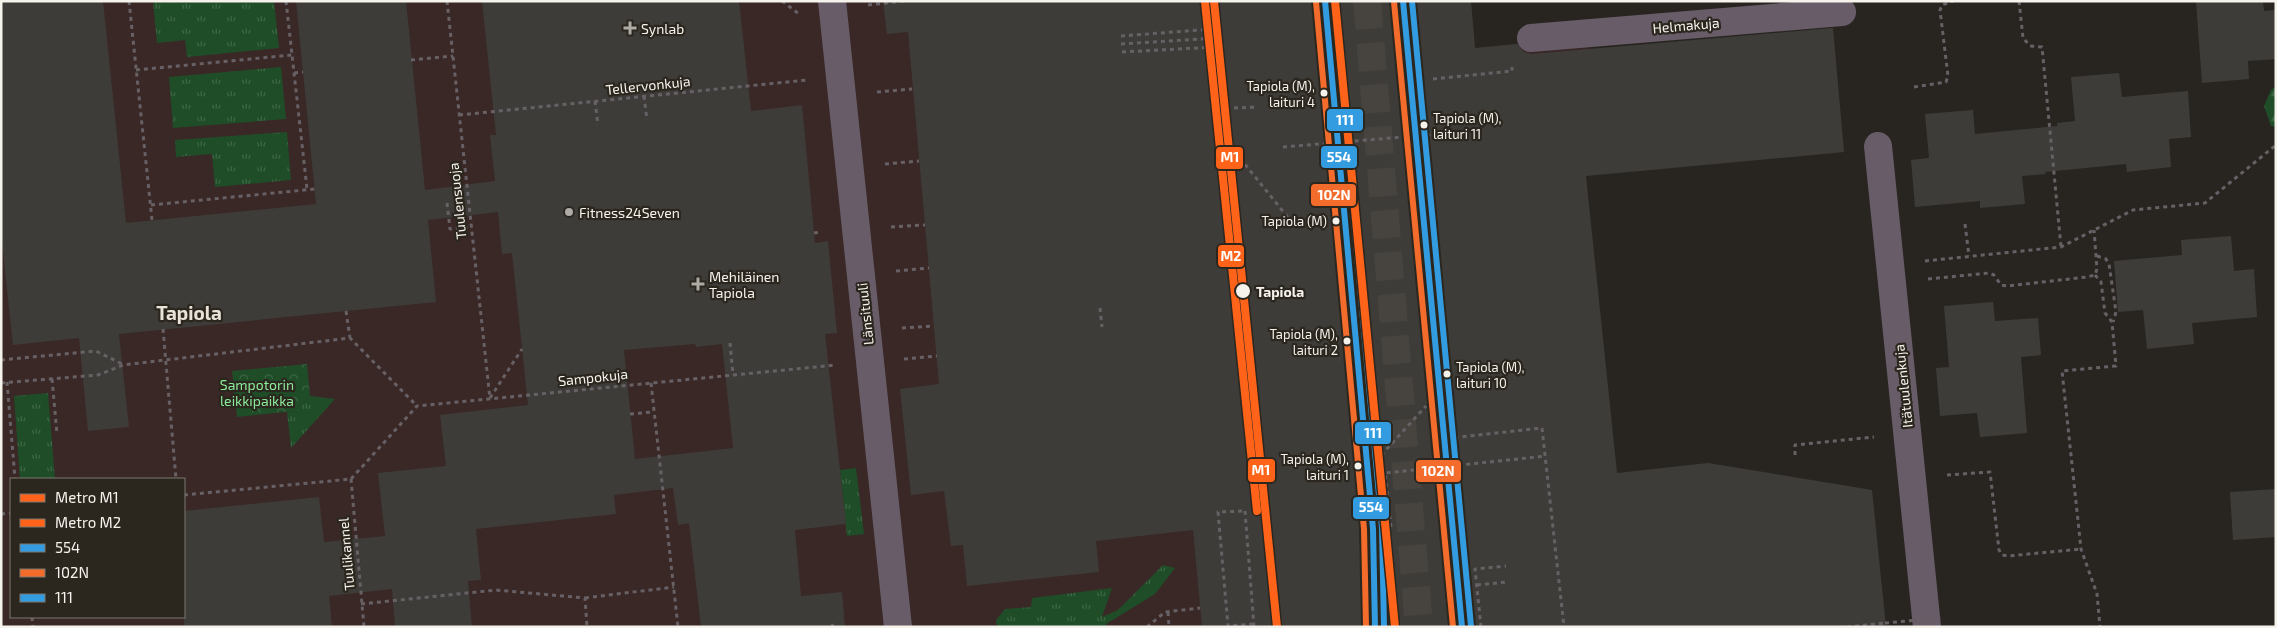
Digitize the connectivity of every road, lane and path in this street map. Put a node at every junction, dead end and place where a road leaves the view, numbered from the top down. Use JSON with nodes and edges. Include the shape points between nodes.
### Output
{"nodes":[{"id":1,"x":129,"y":1,"type":"edge"},
{"id":2,"x":286,"y":1,"type":"edge"},
{"id":3,"x":447,"y":1,"type":"edge"},
{"id":4,"x":832,"y":1,"type":"edge"},
{"id":5,"x":1953,"y":1,"type":"edge"},
{"id":6,"x":2019,"y":1,"type":"edge"},
{"id":7,"x":1842,"y":12,"type":"dead end"},
{"id":8,"x":1214,"y":29,"type":"dead end"},
{"id":9,"x":1121,"y":36,"type":"dead end"},
{"id":10,"x":1215,"y":38,"type":"dead end"},
{"id":11,"x":1531,"y":38,"type":"dead end"},
{"id":12,"x":1121,"y":44,"type":"dead end"},
{"id":13,"x":1215,"y":47,"type":"dead end"},
{"id":14,"x":1122,"y":52,"type":"dead end"},
{"id":15,"x":292,"y":55,"type":"junction"},
{"id":16,"x":453,"y":56,"type":"junction"},
{"id":17,"x":412,"y":60,"type":"dead end"},
{"id":18,"x":136,"y":70,"type":"junction"},
{"id":19,"x":303,"y":72,"type":"dead end"},
{"id":20,"x":294,"y":73,"type":"junction"},
{"id":21,"x":840,"y":76,"type":"junction"},
{"id":22,"x":1460,"y":76,"type":"dead end"},
{"id":23,"x":1433,"y":79,"type":"dead end"},
{"id":24,"x":1914,"y":86,"type":"dead end"},
{"id":25,"x":644,"y":96,"type":"junction"},
{"id":26,"x":595,"y":101,"type":"junction"},
{"id":27,"x":1257,"y":106,"type":"dead end"},
{"id":28,"x":1234,"y":108,"type":"dead end"},
{"id":29,"x":459,"y":115,"type":"junction"},
{"id":30,"x":647,"y":120,"type":"dead end"},
{"id":31,"x":598,"y":125,"type":"dead end"},
{"id":32,"x":1438,"y":134,"type":"dead end"},
{"id":33,"x":2276,"y":145,"type":"edge"},
{"id":34,"x":1878,"y":146,"type":"dead end"},
{"id":35,"x":1284,"y":147,"type":"dead end"},
{"id":36,"x":1235,"y":152,"type":"dead end"},
{"id":37,"x":315,"y":188,"type":"dead end"},
{"id":38,"x":307,"y":189,"type":"junction"},
{"id":39,"x":447,"y":204,"type":"dead end"},
{"id":40,"x":151,"y":205,"type":"junction"},
{"id":41,"x":152,"y":220,"type":"dead end"},
{"id":42,"x":1290,"y":220,"type":"dead end"},
{"id":43,"x":1965,"y":224,"type":"dead end"},
{"id":44,"x":472,"y":227,"type":"junction"},
{"id":45,"x":2094,"y":230,"type":"junction"},
{"id":46,"x":2061,"y":247,"type":"junction"},
{"id":47,"x":1969,"y":256,"type":"junction"},
{"id":48,"x":2096,"y":256,"type":"junction"},
{"id":49,"x":1924,"y":261,"type":"dead end"},
{"id":50,"x":2095,"y":275,"type":"junction"},
{"id":51,"x":1433,"y":276,"type":"dead end"},
{"id":52,"x":1928,"y":278,"type":"dead end"},
{"id":53,"x":1100,"y":308,"type":"dead end"},
{"id":54,"x":346,"y":311,"type":"dead end"},
{"id":55,"x":2112,"y":322,"type":"junction"},
{"id":56,"x":1102,"y":327,"type":"dead end"},
{"id":57,"x":164,"y":329,"type":"dead end"},
{"id":58,"x":350,"y":338,"type":"junction"},
{"id":59,"x":730,"y":343,"type":"dead end"},
{"id":60,"x":522,"y":349,"type":"dead end"},
{"id":61,"x":1,"y":360,"type":"edge"},
{"id":62,"x":167,"y":360,"type":"junction"},
{"id":63,"x":870,"y":362,"type":"junction"},
{"id":64,"x":123,"y":365,"type":"junction"},
{"id":65,"x":733,"y":375,"type":"junction"},
{"id":66,"x":52,"y":379,"type":"junction"},
{"id":67,"x":7,"y":382,"type":"junction"},
{"id":68,"x":1,"y":383,"type":"edge"},
{"id":69,"x":651,"y":383,"type":"junction"},
{"id":70,"x":490,"y":398,"type":"junction"},
{"id":71,"x":417,"y":406,"type":"junction"},
{"id":72,"x":1426,"y":406,"type":"dead end"},
{"id":73,"x":653,"y":412,"type":"junction"},
{"id":74,"x":630,"y":414,"type":"dead end"},
{"id":75,"x":58,"y":434,"type":"dead end"},
{"id":76,"x":1868,"y":438,"type":"dead end"},
{"id":77,"x":1796,"y":455,"type":"dead end"},
{"id":78,"x":1546,"y":456,"type":"junction"},
{"id":79,"x":1365,"y":473,"type":"dead end"},
{"id":80,"x":1944,"y":475,"type":"dead end"},
{"id":81,"x":15,"y":478,"type":"edge"},
{"id":82,"x":176,"y":478,"type":"edge"},
{"id":83,"x":350,"y":479,"type":"junction"},
{"id":84,"x":185,"y":496,"type":"edge"},
{"id":85,"x":1391,"y":526,"type":"dead end"},
{"id":86,"x":2081,"y":549,"type":"junction"},
{"id":87,"x":1506,"y":566,"type":"dead end"},
{"id":88,"x":1507,"y":582,"type":"dead end"},
{"id":89,"x":1477,"y":585,"type":"junction"},
{"id":90,"x":674,"y":587,"type":"junction"},
{"id":91,"x":585,"y":598,"type":"junction"},
{"id":92,"x":361,"y":604,"type":"junction"},
{"id":93,"x":1200,"y":608,"type":"dead end"},
{"id":94,"x":1168,"y":612,"type":"junction"},
{"id":95,"x":1934,"y":622,"type":"edge"},
{"id":96,"x":364,"y":627,"type":"edge"},
{"id":97,"x":587,"y":627,"type":"edge"},
{"id":98,"x":678,"y":627,"type":"edge"},
{"id":99,"x":898,"y":627,"type":"edge"},
{"id":100,"x":1147,"y":627,"type":"edge"},
{"id":101,"x":1169,"y":627,"type":"edge"},
{"id":102,"x":1254,"y":627,"type":"edge"},
{"id":103,"x":1481,"y":627,"type":"edge"},
{"id":104,"x":1564,"y":627,"type":"edge"},
{"id":105,"x":1847,"y":627,"type":"edge"},
{"id":106,"x":2100,"y":627,"type":"edge"}],
"edges":[{"from":1,"to":18,"type":"path"},
{"from":2,"to":15,"type":"path"},
{"from":3,"to":16,"type":"path","name":"Tuulensuoja"},
{"from":4,"to":21,"type":"street","name":"Länsituuli"},
{"from":5,"to":24,"type":"path","via":[[1942,5],[1940,10],[1946,82]]},
{"from":6,"to":46,"type":"path","via":[[2022,38],[2030,46],[2042,47]]},
{"from":7,"to":11,"type":"street","name":"Helmakuja"},
{"from":8,"to":9,"type":"path"},
{"from":10,"to":12,"type":"path"},
{"from":13,"to":14,"type":"path"},
{"from":15,"to":18,"type":"path"},
{"from":15,"to":20,"type":"path"},
{"from":16,"to":17,"type":"path"},
{"from":16,"to":29,"type":"path","name":"Tuulensuoja"},
{"from":18,"to":40,"type":"path"},
{"from":19,"to":20,"type":"path"},
{"from":20,"to":38,"type":"path"},
{"from":21,"to":25,"type":"path","name":"Tellervonkuja"},
{"from":21,"to":63,"type":"street","name":"Länsituuli"},
{"from":22,"to":23,"type":"path"},
{"from":25,"to":26,"type":"path","name":"Tellervonkuja"},
{"from":25,"to":30,"type":"path"},
{"from":26,"to":29,"type":"path","name":"Tellervonkuja"},
{"from":26,"to":31,"type":"path"},
{"from":27,"to":28,"type":"path"},
{"from":29,"to":44,"type":"path","name":"Tuulensuoja"},
{"from":32,"to":35,"type":"path"},
{"from":33,"to":45,"type":"path","via":[[2205,203],[2133,210]]},
{"from":34,"to":95,"type":"street","name":"Itätuulenkuja"},
{"from":36,"to":42,"type":"path"},
{"from":37,"to":38,"type":"path"},
{"from":38,"to":40,"type":"path"},
{"from":39,"to":44,"type":"path","via":[[450,229]]},
{"from":40,"to":41,"type":"path"},
{"from":43,"to":47,"type":"path"},
{"from":44,"to":70,"type":"path","name":"Tuulensuoja"},
{"from":45,"to":46,"type":"path"},
{"from":45,"to":48,"type":"path"},
{"from":46,"to":47,"type":"path"},
{"from":47,"to":49,"type":"path"},
{"from":48,"to":50,"type":"path","via":[[2098,270]]},
{"from":48,"to":55,"type":"path","via":[[2106,259],[2109,264],[2116,312]]},
{"from":50,"to":52,"type":"path","via":[[2007,286],[1989,273]]},
{"from":50,"to":55,"type":"path","via":[[2101,282],[2105,313]]},
{"from":51,"to":78,"type":"path","via":[[1442,439],[1542,428]]},
{"from":53,"to":56,"type":"path"},
{"from":54,"to":58,"type":"path"},
{"from":55,"to":86,"type":"path","via":[[2116,366],[2062,371]]},
{"from":57,"to":62,"type":"path"},
{"from":58,"to":62,"type":"path"},
{"from":58,"to":71,"type":"path"},
{"from":59,"to":65,"type":"path"},
{"from":60,"to":70,"type":"path"},
{"from":61,"to":64,"type":"path","via":[[96,352]]},
{"from":62,"to":64,"type":"path"},
{"from":62,"to":82,"type":"path"},
{"from":63,"to":65,"type":"path","name":"Sampokuja"},
{"from":63,"to":99,"type":"street","name":"Länsituuli"},
{"from":64,"to":66,"type":"path","via":[[98,375]]},
{"from":65,"to":69,"type":"path","name":"Sampokuja"},
{"from":66,"to":67,"type":"path"},
{"from":66,"to":75,"type":"path"},
{"from":67,"to":68,"type":"path"},
{"from":67,"to":81,"type":"path"},
{"from":69,"to":70,"type":"path","name":"Sampokuja"},
{"from":69,"to":73,"type":"path"},
{"from":70,"to":71,"type":"path","name":"Sampokuja"},
{"from":71,"to":83,"type":"path"},
{"from":72,"to":79,"type":"path"},
{"from":73,"to":74,"type":"path"},
{"from":73,"to":90,"type":"path"},
{"from":76,"to":77,"type":"path","via":[[1794,445]]},
{"from":78,"to":85,"type":"path","via":[[1385,473]]},
{"from":78,"to":104,"type":"path"},
{"from":80,"to":86,"type":"path","via":[[1990,472],[2002,555]]},
{"from":83,"to":84,"type":"path"},
{"from":83,"to":92,"type":"path","name":"Tuulikannel"},
{"from":86,"to":106,"type":"path","via":[[2097,594]]},
{"from":87,"to":89,"type":"path","via":[[1475,569]]},
{"from":88,"to":89,"type":"path"},
{"from":89,"to":103,"type":"path"},
{"from":90,"to":91,"type":"path"},
{"from":90,"to":98,"type":"path"},
{"from":91,"to":92,"type":"path","via":[[496,590]]},
{"from":91,"to":97,"type":"path"},
{"from":92,"to":96,"type":"path","name":"Tuulikannel"},
{"from":93,"to":94,"type":"path"},
{"from":94,"to":100,"type":"path"},
{"from":94,"to":101,"type":"path"},
{"from":95,"to":105,"type":"path","bridge":true},
{"from":102,"to":102,"type":"path","via":[[1254,624],[1228,626],[1218,512],[1245,510]]}]}
